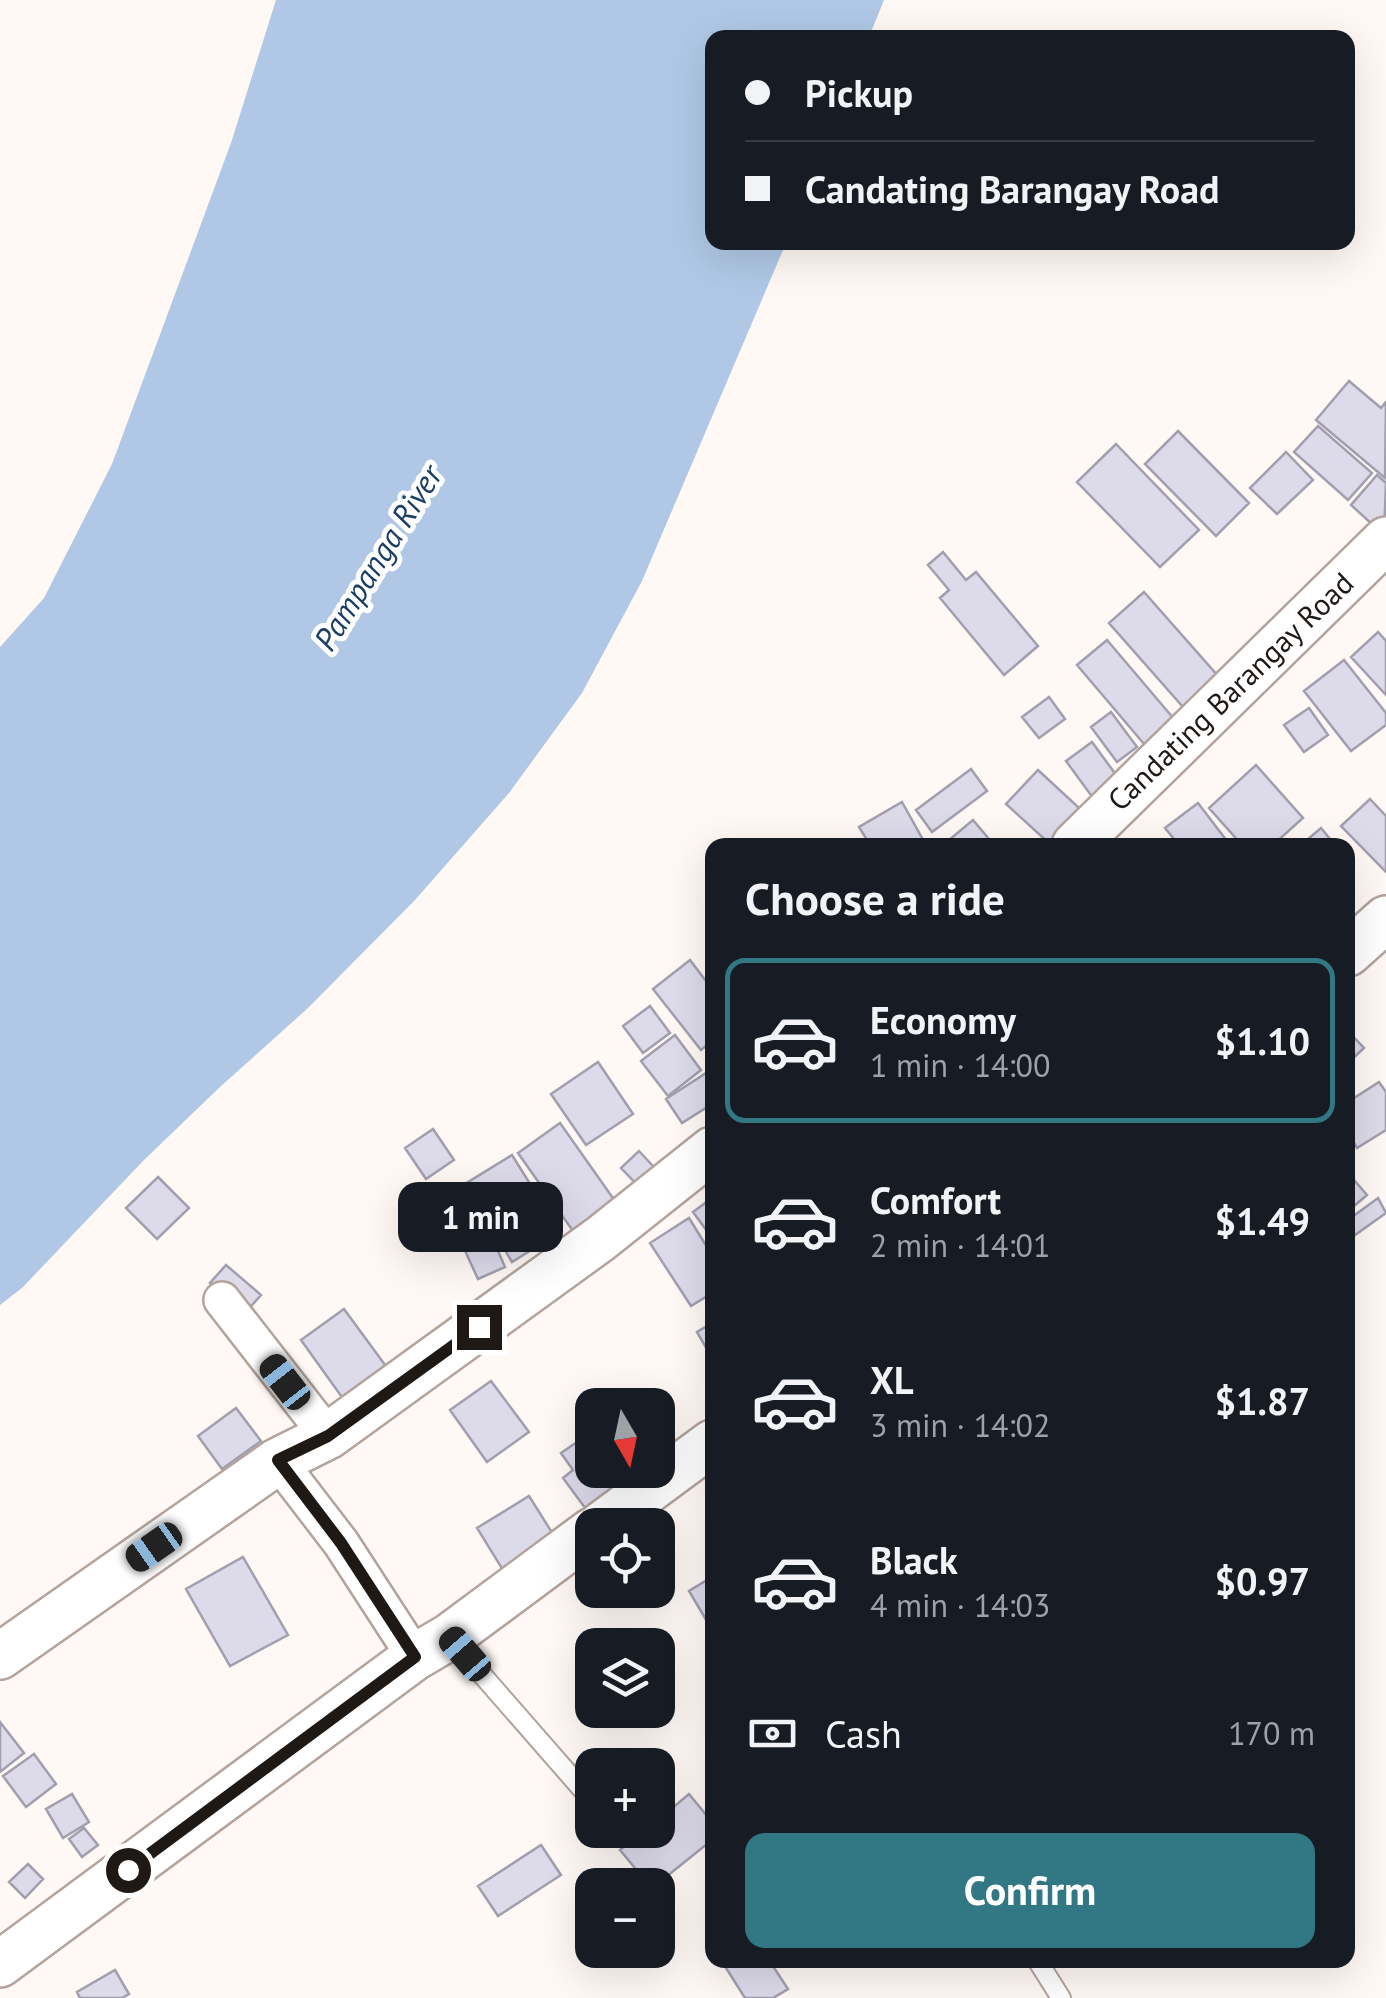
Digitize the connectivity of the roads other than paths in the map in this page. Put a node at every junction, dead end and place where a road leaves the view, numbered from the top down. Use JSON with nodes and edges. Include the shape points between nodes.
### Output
{"nodes":[{"id":1,"x":1386,"y":540,"type":"edge"},
{"id":2,"x":1083,"y":838,"type":"edge"},
{"id":3,"x":1386,"y":919,"type":"edge"},
{"id":4,"x":1355,"y":946,"type":"edge"},
{"id":5,"x":705,"y":1156,"type":"edge"},
{"id":6,"x":222,"y":1300,"type":"dead end"},
{"id":7,"x":328,"y":1436,"type":"junction"},
{"id":8,"x":705,"y":1458,"type":"edge"},
{"id":9,"x":278,"y":1460,"type":"junction"},
{"id":10,"x":627,"y":1508,"type":"edge"},
{"id":11,"x":575,"y":1543,"type":"edge"},
{"id":12,"x":432,"y":1647,"type":"junction"},
{"id":13,"x":0,"y":1656,"type":"edge"},
{"id":14,"x":575,"y":1784,"type":"edge"},
{"id":15,"x":0,"y":1964,"type":"edge"},
{"id":16,"x":1041,"y":1968,"type":"edge"},
{"id":17,"x":1062,"y":1998,"type":"edge"}],
"edges":[{"from":1,"to":2,"type":"street","name":"Candating Barangay Road"},
{"from":3,"to":4,"type":"street"},
{"from":5,"to":7,"type":"street","via":[[600,1240]]},
{"from":6,"to":7,"type":"street"},
{"from":7,"to":9,"type":"street"},
{"from":8,"to":10,"type":"street"},
{"from":9,"to":12,"type":"street"},
{"from":9,"to":13,"type":"street"},
{"from":11,"to":12,"type":"street"},
{"from":12,"to":14,"type":"lane"},
{"from":12,"to":15,"type":"street"},
{"from":16,"to":17,"type":"lane"}]}
